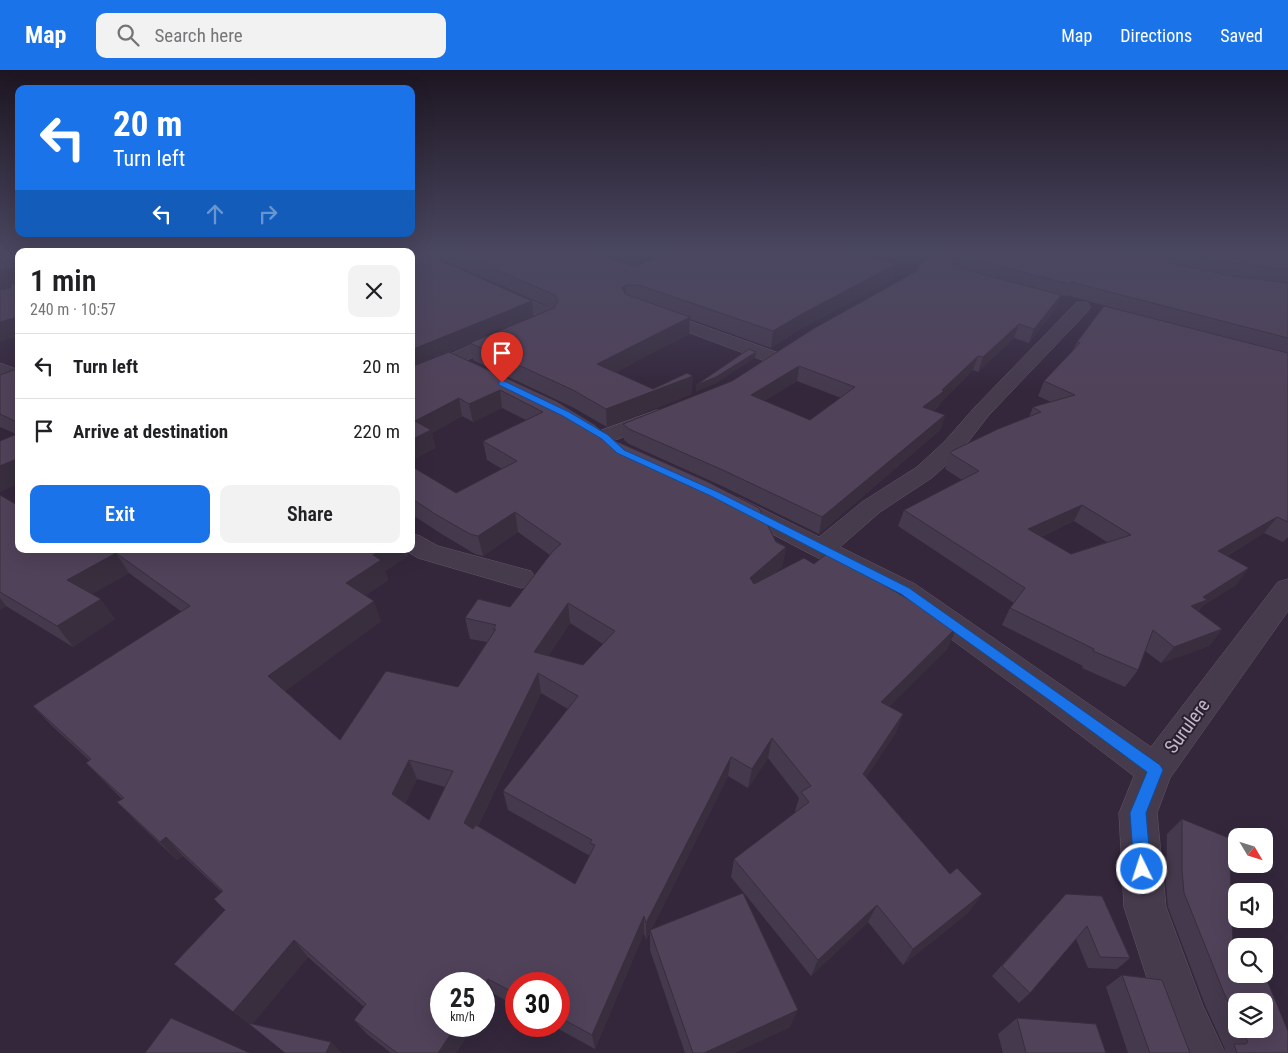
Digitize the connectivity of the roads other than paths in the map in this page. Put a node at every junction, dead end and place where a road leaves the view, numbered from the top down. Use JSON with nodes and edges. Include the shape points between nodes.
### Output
{"nodes":[{"id":1,"x":515,"y":300,"type":"edge"},
{"id":2,"x":1082,"y":307,"type":"dead end"},
{"id":3,"x":642,"y":308,"type":"edge"},
{"id":4,"x":788,"y":347,"type":"edge"},
{"id":5,"x":772,"y":357,"type":"junction"},
{"id":6,"x":453,"y":360,"type":"junction"},
{"id":7,"x":756,"y":368,"type":"edge"},
{"id":8,"x":479,"y":372,"type":"edge"},
{"id":9,"x":415,"y":376,"type":"edge"},
{"id":10,"x":672,"y":410,"type":"edge"},
{"id":11,"x":582,"y":423,"type":"edge"},
{"id":12,"x":605,"y":437,"type":"junction"},
{"id":13,"x":629,"y":455,"type":"edge"},
{"id":14,"x":706,"y":490,"type":"edge"},
{"id":15,"x":415,"y":544,"type":"edge"},
{"id":16,"x":821,"y":549,"type":"junction"},
{"id":17,"x":521,"y":578,"type":"dead end"},
{"id":18,"x":1288,"y":589,"type":"edge"},
{"id":19,"x":1155,"y":770,"type":"junction"},
{"id":20,"x":1201,"y":1053,"type":"edge"}],
"edges":[{"from":1,"to":6,"type":"street","via":[[550,316]]},
{"from":2,"to":16,"type":"street","via":[[925,472],[871,508]]},
{"from":3,"to":5,"type":"street"},
{"from":4,"to":5,"type":"street"},
{"from":5,"to":7,"type":"street"},
{"from":6,"to":8,"type":"street"},
{"from":6,"to":9,"type":"street"},
{"from":10,"to":12,"type":"street"},
{"from":11,"to":12,"type":"street"},
{"from":12,"to":13,"type":"street","via":[[620,452]]},
{"from":14,"to":16,"type":"street"},
{"from":15,"to":17,"type":"street","via":[[428,552]]},
{"from":16,"to":19,"type":"street","via":[[905,591]]},
{"from":18,"to":19,"type":"street","name":"Surulere"},
{"from":19,"to":20,"type":"street","name":"Surulere","via":[[1138,813],[1145,907],[1184,1018]]}]}
